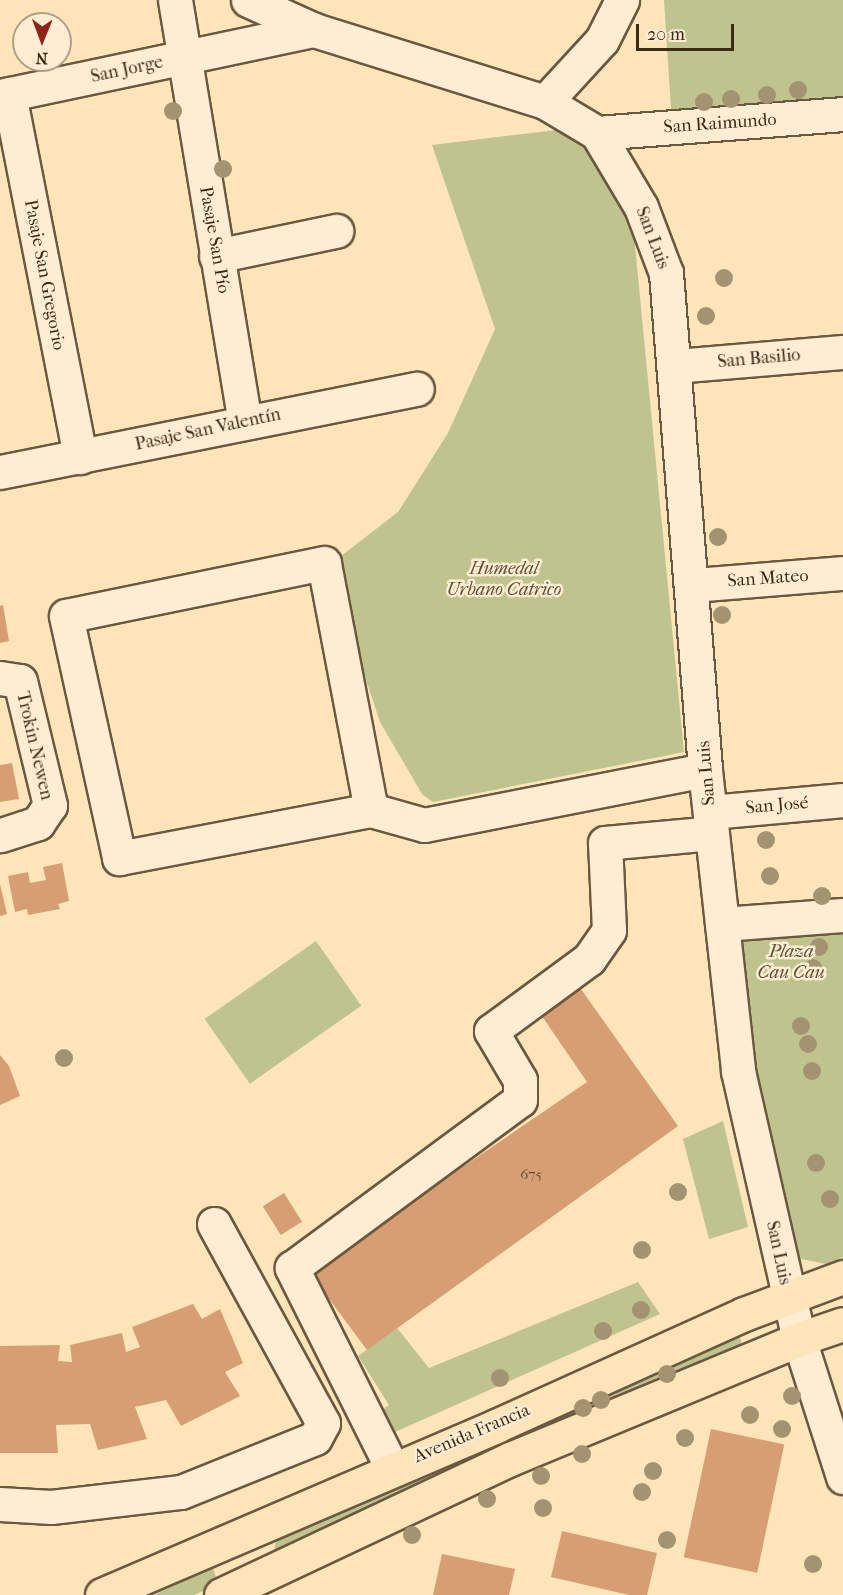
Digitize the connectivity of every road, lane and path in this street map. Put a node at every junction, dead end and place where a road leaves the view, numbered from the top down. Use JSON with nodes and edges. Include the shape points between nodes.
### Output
{"nodes":[{"id":1,"x":175,"y":0,"type":"edge"},
{"id":2,"x":248,"y":0,"type":"edge"},
{"id":3,"x":622,"y":0,"type":"edge"},
{"id":4,"x":314,"y":30,"type":"junction"},
{"id":5,"x":183,"y":58,"type":"junction"},
{"id":6,"x":5,"y":95,"type":"edge"},
{"id":7,"x":545,"y":102,"type":"junction"},
{"id":8,"x":843,"y":114,"type":"edge"},
{"id":9,"x":597,"y":133,"type":"junction"},
{"id":10,"x":336,"y":231,"type":"dead end"},
{"id":11,"x":216,"y":256,"type":"junction"},
{"id":12,"x":843,"y":352,"type":"edge"},
{"id":13,"x":675,"y":366,"type":"junction"},
{"id":14,"x":417,"y":389,"type":"dead end"},
{"id":15,"x":245,"y":422,"type":"junction"},
{"id":16,"x":80,"y":457,"type":"junction"},
{"id":17,"x":0,"y":472,"type":"edge"},
{"id":18,"x":843,"y":573,"type":"edge"},
{"id":19,"x":693,"y":585,"type":"junction"},
{"id":20,"x":0,"y":678,"type":"edge"},
{"id":21,"x":705,"y":770,"type":"junction"},
{"id":22,"x":843,"y":800,"type":"edge"},
{"id":23,"x":371,"y":810,"type":"junction"},
{"id":24,"x":711,"y":822,"type":"junction"},
{"id":25,"x":0,"y":835,"type":"edge"},
{"id":26,"x":843,"y":915,"type":"edge"},
{"id":27,"x":722,"y":924,"type":"junction"},
{"id":28,"x":214,"y":1224,"type":"dead end"},
{"id":29,"x":843,"y":1277,"type":"edge"},
{"id":30,"x":788,"y":1296,"type":"junction"},
{"id":31,"x":843,"y":1324,"type":"edge"},
{"id":32,"x":799,"y":1339,"type":"junction"},
{"id":33,"x":496,"y":1426,"type":"junction"},
{"id":34,"x":510,"y":1459,"type":"junction"},
{"id":35,"x":392,"y":1468,"type":"junction"},
{"id":36,"x":843,"y":1477,"type":"edge"},
{"id":37,"x":0,"y":1504,"type":"edge"},
{"id":38,"x":250,"y":1530,"type":"junction"},
{"id":39,"x":267,"y":1574,"type":"junction"},
{"id":40,"x":102,"y":1595,"type":"edge"},
{"id":41,"x":221,"y":1595,"type":"edge"}],
"edges":[{"from":1,"to":5,"type":"street","name":"San Jorge"},
{"from":2,"to":4,"type":"street","name":"San Luis"},
{"from":3,"to":7,"type":"street","via":[[603,40]]},
{"from":4,"to":5,"type":"street","name":"San Jorge"},
{"from":4,"to":7,"type":"street","name":"San Luis"},
{"from":5,"to":6,"type":"street","name":"San Jorge"},
{"from":5,"to":11,"type":"street","name":"Pasaje San Pío"},
{"from":6,"to":16,"type":"street","name":"Pasaje San Gregorio"},
{"from":7,"to":9,"type":"street","name":"San Luis"},
{"from":8,"to":9,"type":"street","name":"San Raimundo"},
{"from":9,"to":13,"type":"street","name":"San Luis","via":[[641,207],[666,273]]},
{"from":10,"to":11,"type":"street"},
{"from":11,"to":15,"type":"street","name":"Pasaje San Pío"},
{"from":12,"to":13,"type":"street","name":"San Basilio"},
{"from":13,"to":19,"type":"street","name":"San Luis"},
{"from":14,"to":15,"type":"street","name":"Pasaje San Valentín"},
{"from":15,"to":16,"type":"street","name":"Pasaje San Valentín"},
{"from":16,"to":17,"type":"street","name":"Pasaje San Valentín"},
{"from":18,"to":19,"type":"street","name":"San Mateo"},
{"from":19,"to":21,"type":"street","name":"San Luis"},
{"from":20,"to":25,"type":"street","name":"Trokin Newen","via":[[20,681],[50,805],[38,823]]},
{"from":21,"to":23,"type":"street","via":[[424,825]]},
{"from":21,"to":24,"type":"street","name":"San Luis"},
{"from":22,"to":24,"type":"street","name":"San José"},
{"from":23,"to":23,"type":"street","via":[[119,858],[66,616],[324,563]]},
{"from":24,"to":27,"type":"street","name":"San Luis"},
{"from":24,"to":35,"type":"street","name":"San José","via":[[605,843],[609,930],[589,959],[491,1031],[520,1080],[520,1100],[292,1268]]},
{"from":26,"to":27,"type":"street"},
{"from":27,"to":30,"type":"street","name":"San Luis","via":[[738,1071]]},
{"from":28,"to":37,"type":"street","via":[[323,1423],[315,1438],[181,1492],[51,1507]]},
{"from":29,"to":30,"type":"main road","name":"Avenida Francia"},
{"from":30,"to":32,"type":"street","name":"San Luis"},
{"from":30,"to":33,"type":"main road","name":"Avenida Francia"},
{"from":31,"to":32,"type":"main road","name":"Avenida Francia"},
{"from":32,"to":34,"type":"main road","name":"Avenida Francia"},
{"from":32,"to":36,"type":"street","name":"San Luis"},
{"from":33,"to":34,"type":"main road"},
{"from":33,"to":35,"type":"main road","name":"Avenida Francia"},
{"from":34,"to":39,"type":"main road","name":"Avenida Francia"},
{"from":35,"to":38,"type":"main road","name":"Avenida Francia"},
{"from":38,"to":39,"type":"main road"},
{"from":38,"to":40,"type":"main road","name":"Avenida Francia"},
{"from":39,"to":41,"type":"main road","name":"Avenida Francia"}]}
